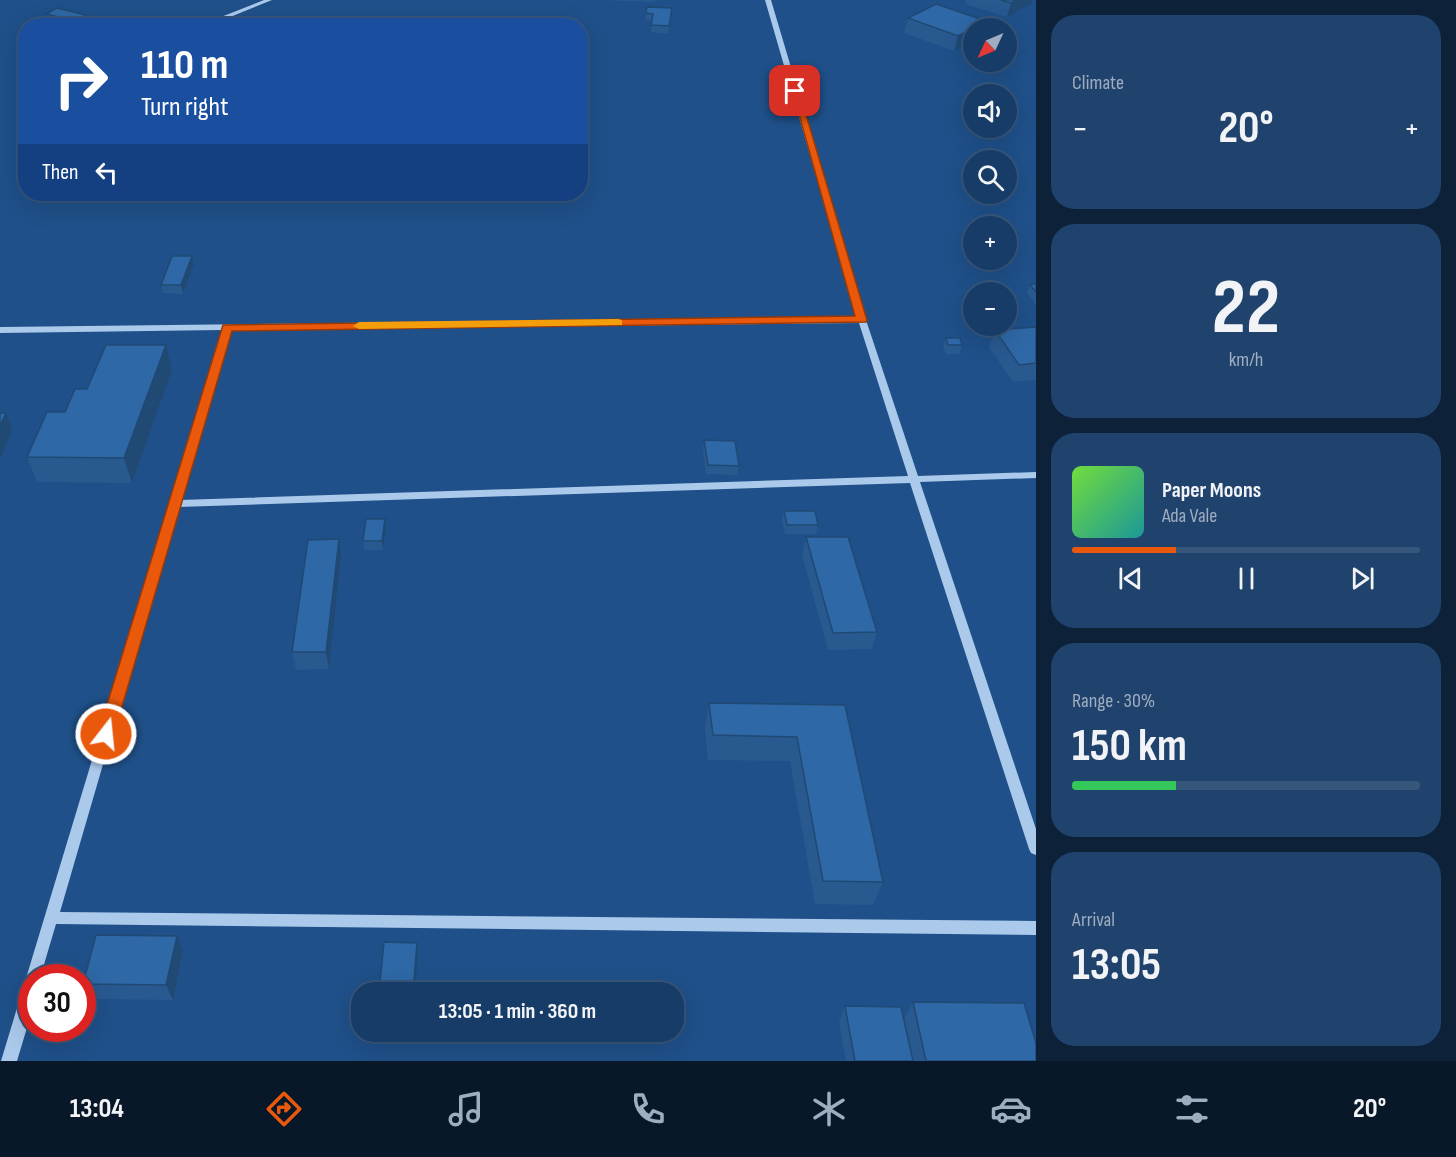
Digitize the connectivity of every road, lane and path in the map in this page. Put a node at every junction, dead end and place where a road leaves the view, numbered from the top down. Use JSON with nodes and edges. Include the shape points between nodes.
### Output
{"nodes":[{"id":1,"x":269,"y":0,"type":"edge"},
{"id":2,"x":768,"y":0,"type":"edge"},
{"id":3,"x":222,"y":18,"type":"edge"},
{"id":4,"x":862,"y":320,"type":"junction"},
{"id":5,"x":227,"y":327,"type":"junction"},
{"id":6,"x":0,"y":330,"type":"edge"},
{"id":7,"x":1036,"y":475,"type":"edge"},
{"id":8,"x":914,"y":480,"type":"junction"},
{"id":9,"x":174,"y":504,"type":"junction"},
{"id":10,"x":1036,"y":849,"type":"edge"},
{"id":11,"x":51,"y":918,"type":"junction"},
{"id":12,"x":1036,"y":928,"type":"edge"},
{"id":13,"x":37,"y":964,"type":"edge"},
{"id":14,"x":18,"y":1031,"type":"edge"},
{"id":15,"x":9,"y":1061,"type":"edge"}],
"edges":[{"from":1,"to":3,"type":"street"},
{"from":2,"to":4,"type":"street"},
{"from":4,"to":5,"type":"street"},
{"from":4,"to":8,"type":"street"},
{"from":5,"to":6,"type":"street"},
{"from":5,"to":9,"type":"street"},
{"from":7,"to":8,"type":"street"},
{"from":8,"to":9,"type":"street"},
{"from":8,"to":10,"type":"street"},
{"from":9,"to":11,"type":"street"},
{"from":11,"to":12,"type":"street"},
{"from":11,"to":13,"type":"street"},
{"from":14,"to":15,"type":"street"}]}
